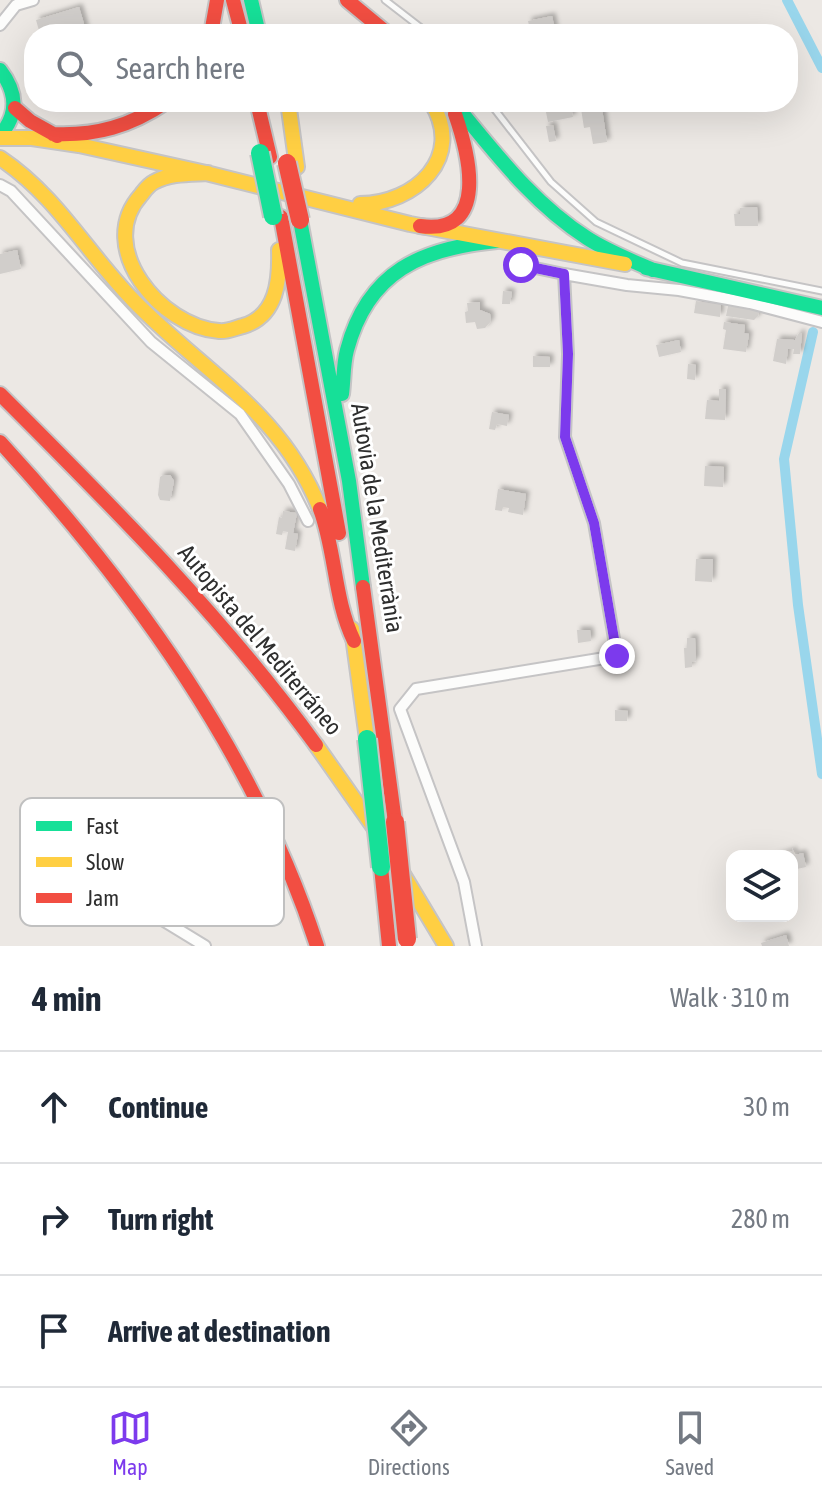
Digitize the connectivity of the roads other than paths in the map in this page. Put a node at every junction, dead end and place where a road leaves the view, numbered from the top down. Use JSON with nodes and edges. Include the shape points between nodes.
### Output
{"nodes":[{"id":1,"x":33,"y":0,"type":"edge"},
{"id":2,"x":217,"y":0,"type":"edge"},
{"id":3,"x":224,"y":0,"type":"edge"},
{"id":4,"x":233,"y":0,"type":"edge"},
{"id":5,"x":251,"y":0,"type":"edge"},
{"id":6,"x":347,"y":0,"type":"edge"},
{"id":7,"x":385,"y":0,"type":"edge"},
{"id":8,"x":0,"y":23,"type":"edge"},
{"id":9,"x":213,"y":24,"type":"edge"},
{"id":10,"x":230,"y":24,"type":"edge"},
{"id":11,"x":239,"y":24,"type":"edge"},
{"id":12,"x":257,"y":24,"type":"edge"},
{"id":13,"x":376,"y":24,"type":"edge"},
{"id":14,"x":416,"y":24,"type":"edge"},
{"id":15,"x":0,"y":70,"type":"edge"},
{"id":16,"x":15,"y":108,"type":"junction"},
{"id":17,"x":151,"y":112,"type":"edge"},
{"id":18,"x":253,"y":112,"type":"edge"},
{"id":19,"x":261,"y":112,"type":"edge"},
{"id":20,"x":275,"y":112,"type":"edge"},
{"id":21,"x":288,"y":112,"type":"edge"},
{"id":22,"x":437,"y":112,"type":"edge"},
{"id":23,"x":455,"y":112,"type":"edge"},
{"id":24,"x":460,"y":112,"type":"edge"},
{"id":25,"x":497,"y":112,"type":"edge"},
{"id":26,"x":0,"y":136,"type":"edge"},
{"id":27,"x":60,"y":138,"type":"junction"},
{"id":28,"x":0,"y":158,"type":"edge"},
{"id":29,"x":278,"y":160,"type":"junction"},
{"id":30,"x":208,"y":173,"type":"junction"},
{"id":31,"x":0,"y":185,"type":"edge"},
{"id":32,"x":287,"y":191,"type":"junction"},
{"id":33,"x":360,"y":204,"type":"junction"},
{"id":34,"x":290,"y":219,"type":"junction"},
{"id":35,"x":449,"y":223,"type":"junction"},
{"id":36,"x":420,"y":226,"type":"junction"},
{"id":37,"x":497,"y":241,"type":"junction"},
{"id":38,"x":526,"y":243,"type":"junction"},
{"id":39,"x":521,"y":265,"type":"dead end"},
{"id":40,"x":653,"y":270,"type":"junction"},
{"id":41,"x":564,"y":274,"type":"junction"},
{"id":42,"x":822,"y":291,"type":"edge"},
{"id":43,"x":822,"y":308,"type":"edge"},
{"id":44,"x":822,"y":322,"type":"edge"},
{"id":45,"x":0,"y":394,"type":"edge"},
{"id":46,"x":342,"y":394,"type":"junction"},
{"id":47,"x":0,"y":442,"type":"edge"},
{"id":48,"x":349,"y":481,"type":"junction"},
{"id":49,"x":308,"y":521,"type":"dead end"},
{"id":50,"x":354,"y":641,"type":"junction"},
{"id":51,"x":258,"y":798,"type":"edge"},
{"id":52,"x":284,"y":857,"type":"edge"},
{"id":53,"x":172,"y":926,"type":"edge"},
{"id":54,"x":401,"y":944,"type":"edge"},
{"id":55,"x":205,"y":946,"type":"edge"},
{"id":56,"x":317,"y":946,"type":"edge"},
{"id":57,"x":446,"y":946,"type":"edge"},
{"id":58,"x":476,"y":946,"type":"edge"}],
"edges":[{"from":1,"to":8,"type":"street","via":[[16,5]]},
{"from":2,"to":9,"type":"main road"},
{"from":3,"to":10,"type":"main road"},
{"from":4,"to":11,"type":"main road"},
{"from":5,"to":12,"type":"main road"},
{"from":6,"to":13,"type":"main road"},
{"from":7,"to":14,"type":"lane"},
{"from":15,"to":16,"type":"main road","via":[[13,87]]},
{"from":16,"to":26,"type":"main road"},
{"from":16,"to":27,"type":"main road"},
{"from":17,"to":27,"type":"main road","via":[[109,132]]},
{"from":18,"to":29,"type":"main road"},
{"from":19,"to":29,"type":"main road","name":"Autovia de la Mediterrània"},
{"from":20,"to":29,"type":"main road","name":"Autovia de la Mediterrània"},
{"from":21,"to":29,"type":"main road"},
{"from":22,"to":33,"type":"main road","via":[[443,147],[413,190],[389,201]]},
{"from":23,"to":35,"type":"main road","via":[[465,137],[470,185],[463,210]]},
{"from":24,"to":40,"type":"main road","via":[[540,204],[584,238]]},
{"from":25,"to":42,"type":"lane","via":[[551,182],[596,222],[682,263]]},
{"from":26,"to":27,"type":"main road"},
{"from":27,"to":30,"type":"main road"},
{"from":28,"to":50,"type":"main road","via":[[29,177],[133,299],[285,441],[324,517],[344,622]]},
{"from":29,"to":34,"type":"main road","name":"Autovia de la Mediterrània","bridge":true},
{"from":29,"to":34,"type":"main road","bridge":true},
{"from":30,"to":32,"type":"main road"},
{"from":30,"to":34,"type":"main road","via":[[179,174],[148,185],[127,211],[123,225],[138,279],[164,309],[188,324],[211,332],[242,328],[266,313],[278,292],[279,242]]},
{"from":31,"to":49,"type":"street","via":[[151,342],[240,414]]},
{"from":32,"to":33,"type":"main road"},
{"from":32,"to":36,"type":"main road"},
{"from":33,"to":35,"type":"main road"},
{"from":34,"to":46,"type":"main road"},
{"from":34,"to":48,"type":"main road","name":"Autovia de la Mediterrània"},
{"from":34,"to":50,"type":"main road","name":"Autovia de la Mediterrània"},
{"from":35,"to":36,"type":"main road"},
{"from":35,"to":38,"type":"main road"},
{"from":36,"to":37,"type":"main road"},
{"from":37,"to":38,"type":"main road"},
{"from":37,"to":46,"type":"main road","via":[[438,250],[394,274],[363,310],[351,335]]},
{"from":38,"to":40,"type":"main road"},
{"from":39,"to":41,"type":"street"},
{"from":40,"to":43,"type":"main road"},
{"from":41,"to":44,"type":"street","via":[[693,292]]},
{"from":41,"to":58,"type":"street","via":[[565,437],[594,523],[617,656],[416,689],[400,709],[464,882]]},
{"from":45,"to":57,"type":"main road","name":"Autopista del Mediterráneo","via":[[139,534],[233,642],[331,764]]},
{"from":46,"to":48,"type":"main road","via":[[352,455]]},
{"from":47,"to":51,"type":"main road","via":[[113,578],[194,690]]},
{"from":48,"to":54,"type":"main road","name":"Autovia de la Mediterrània","bridge":true,"via":[[395,822]]},
{"from":50,"to":54,"type":"main road","name":"Autovia de la Mediterrània","bridge":true,"via":[[381,867]]},
{"from":52,"to":56,"type":"main road"},
{"from":53,"to":55,"type":"street"}]}
